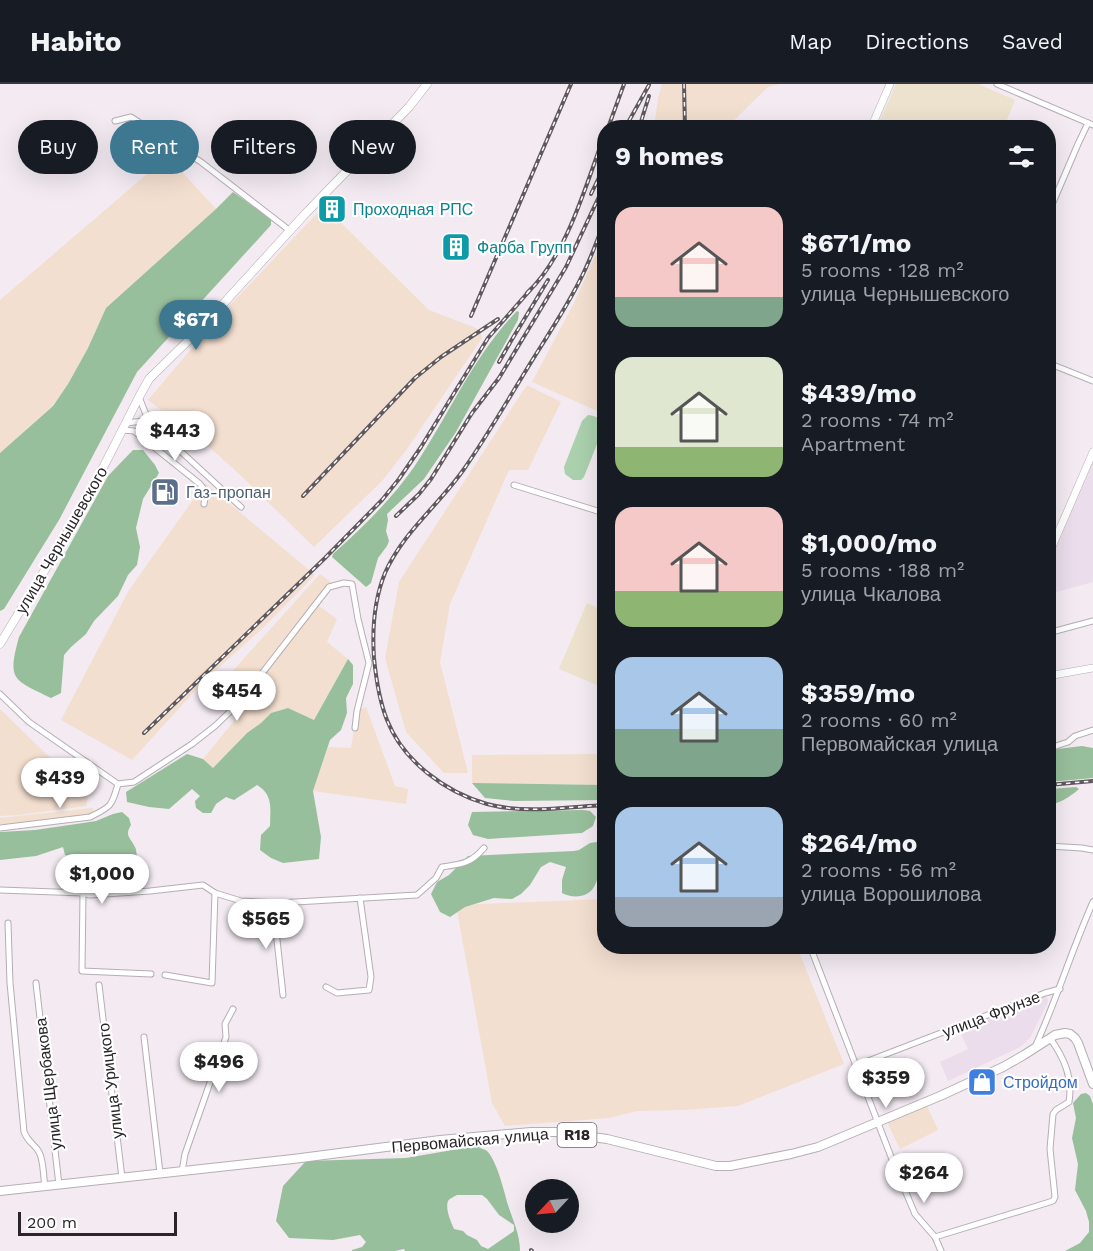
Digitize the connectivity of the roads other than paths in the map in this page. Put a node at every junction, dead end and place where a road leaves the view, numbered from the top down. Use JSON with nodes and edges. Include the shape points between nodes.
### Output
{"nodes":[{"id":1,"x":427,"y":84,"type":"edge"},
{"id":2,"x":890,"y":84,"type":"edge"},
{"id":3,"x":997,"y":84,"type":"edge"},
{"id":4,"x":1005,"y":86,"type":"edge"},
{"id":5,"x":119,"y":120,"type":"edge"},
{"id":6,"x":136,"y":120,"type":"edge"},
{"id":7,"x":874,"y":120,"type":"edge"},
{"id":8,"x":1090,"y":124,"type":"edge"},
{"id":9,"x":199,"y":161,"type":"edge"},
{"id":10,"x":1056,"y":197,"type":"edge"},
{"id":11,"x":290,"y":230,"type":"junction"},
{"id":12,"x":1056,"y":366,"type":"edge"},
{"id":13,"x":1093,"y":381,"type":"edge"},
{"id":14,"x":139,"y":397,"type":"junction"},
{"id":15,"x":149,"y":422,"type":"junction"},
{"id":16,"x":125,"y":426,"type":"junction"},
{"id":17,"x":1093,"y":452,"type":"edge"},
{"id":18,"x":514,"y":486,"type":"dead end"},
{"id":19,"x":204,"y":504,"type":"dead end"},
{"id":20,"x":241,"y":507,"type":"dead end"},
{"id":21,"x":597,"y":511,"type":"edge"},
{"id":22,"x":1056,"y":538,"type":"edge"},
{"id":23,"x":1093,"y":621,"type":"edge"},
{"id":24,"x":1056,"y":631,"type":"edge"},
{"id":25,"x":0,"y":642,"type":"edge"},
{"id":26,"x":1093,"y":668,"type":"edge"},
{"id":27,"x":1056,"y":675,"type":"edge"},
{"id":28,"x":0,"y":694,"type":"edge"},
{"id":29,"x":356,"y":728,"type":"dead end"},
{"id":30,"x":1093,"y":730,"type":"edge"},
{"id":31,"x":1056,"y":744,"type":"edge"},
{"id":32,"x":118,"y":784,"type":"junction"},
{"id":33,"x":0,"y":828,"type":"edge"},
{"id":34,"x":1056,"y":846,"type":"edge"},
{"id":35,"x":483,"y":848,"type":"dead end"},
{"id":36,"x":1093,"y":850,"type":"edge"},
{"id":37,"x":0,"y":890,"type":"edge"},
{"id":38,"x":83,"y":893,"type":"junction"},
{"id":39,"x":215,"y":893,"type":"junction"},
{"id":40,"x":360,"y":898,"type":"junction"},
{"id":41,"x":1093,"y":902,"type":"edge"},
{"id":42,"x":273,"y":903,"type":"junction"},
{"id":43,"x":8,"y":923,"type":"dead end"},
{"id":44,"x":813,"y":954,"type":"edge"},
{"id":45,"x":151,"y":974,"type":"dead end"},
{"id":46,"x":165,"y":975,"type":"dead end"},
{"id":47,"x":36,"y":983,"type":"dead end"},
{"id":48,"x":99,"y":985,"type":"dead end"},
{"id":49,"x":326,"y":987,"type":"dead end"},
{"id":50,"x":1060,"y":989,"type":"junction"},
{"id":51,"x":282,"y":995,"type":"dead end"},
{"id":52,"x":233,"y":1009,"type":"dead end"},
{"id":53,"x":144,"y":1037,"type":"dead end"},
{"id":54,"x":1050,"y":1038,"type":"junction"},
{"id":55,"x":1035,"y":1049,"type":"junction"},
{"id":56,"x":855,"y":1066,"type":"junction"},
{"id":57,"x":1093,"y":1084,"type":"edge"},
{"id":58,"x":879,"y":1122,"type":"junction"},
{"id":59,"x":183,"y":1171,"type":"junction"},
{"id":60,"x":160,"y":1173,"type":"junction"},
{"id":61,"x":122,"y":1178,"type":"junction"},
{"id":62,"x":59,"y":1185,"type":"junction"},
{"id":63,"x":45,"y":1186,"type":"junction"},
{"id":64,"x":0,"y":1191,"type":"edge"},
{"id":65,"x":935,"y":1237,"type":"junction"},
{"id":66,"x":941,"y":1251,"type":"edge"}],
"edges":[{"from":1,"to":11,"type":"main road","name":"улица Чернышевского"},
{"from":2,"to":7,"type":"street"},
{"from":3,"to":4,"type":"street"},
{"from":4,"to":8,"type":"street"},
{"from":5,"to":6,"type":"street"},
{"from":8,"to":10,"type":"street"},
{"from":9,"to":11,"type":"street"},
{"from":11,"to":14,"type":"main road","name":"улица Чернышевского","via":[[149,379]]},
{"from":12,"to":13,"type":"street"},
{"from":14,"to":15,"type":"street"},
{"from":14,"to":16,"type":"main road","name":"улица Чернышевского"},
{"from":15,"to":16,"type":"street"},
{"from":15,"to":20,"type":"street"},
{"from":16,"to":19,"type":"street","via":[[200,484],[206,492]]},
{"from":16,"to":25,"type":"main road","name":"улица Чернышевского","via":[[78,518]]},
{"from":17,"to":22,"type":"street"},
{"from":18,"to":21,"type":"street"},
{"from":23,"to":24,"type":"street"},
{"from":26,"to":27,"type":"street"},
{"from":28,"to":32,"type":"street","via":[[29,722]]},
{"from":29,"to":32,"type":"street","via":[[369,663],[352,584],[344,583],[329,587],[239,703],[215,726],[134,782]]},
{"from":30,"to":31,"type":"street"},
{"from":32,"to":33,"type":"street","via":[[113,803],[90,817]]},
{"from":34,"to":36,"type":"street"},
{"from":35,"to":40,"type":"street","via":[[465,864],[442,867],[417,895]]},
{"from":37,"to":38,"type":"street"},
{"from":38,"to":39,"type":"street","via":[[203,885]]},
{"from":38,"to":45,"type":"street","via":[[82,971]]},
{"from":39,"to":42,"type":"street","via":[[241,901]]},
{"from":39,"to":46,"type":"street","via":[[212,983]]},
{"from":40,"to":42,"type":"street"},
{"from":40,"to":49,"type":"street","via":[[371,977],[369,990],[337,993]]},
{"from":41,"to":50,"type":"street"},
{"from":42,"to":51,"type":"street"},
{"from":43,"to":63,"type":"street","via":[[24,1132],[38,1150]]},
{"from":44,"to":56,"type":"street"},
{"from":47,"to":62,"type":"street","name":"улица Щербакова"},
{"from":48,"to":61,"type":"street","name":"улица Урицкого"},
{"from":50,"to":55,"type":"street"},
{"from":50,"to":56,"type":"street","name":"улица Фрунзе"},
{"from":52,"to":59,"type":"street","via":[[225,1024],[226,1037],[185,1154]]},
{"from":53,"to":60,"type":"street"},
{"from":54,"to":55,"type":"main road","name":"Первомайская улица","number":"R18"},
{"from":54,"to":57,"type":"main road","via":[[1065,1033],[1075,1038]]},
{"from":54,"to":65,"type":"street","via":[[1063,1057],[1071,1093],[1069,1102],[1053,1114],[1053,1201]]},
{"from":55,"to":58,"type":"main road","name":"Первомайская улица","number":"R18"},
{"from":56,"to":58,"type":"street"},
{"from":58,"to":59,"type":"main road","name":"Первомайская улица","number":"R18","via":[[818,1147],[730,1166],[716,1166],[607,1139],[531,1132]]},
{"from":58,"to":65,"type":"street","via":[[915,1214]]},
{"from":59,"to":60,"type":"main road","name":"Первомайская улица","number":"R18"},
{"from":60,"to":61,"type":"main road","name":"Первомайская улица","number":"R18"},
{"from":61,"to":62,"type":"main road","name":"Первомайская улица","number":"R18"},
{"from":62,"to":63,"type":"main road","name":"Первомайская улица","number":"R18"},
{"from":63,"to":64,"type":"main road","name":"Первомайская улица","number":"R18"},
{"from":65,"to":66,"type":"street"}]}
